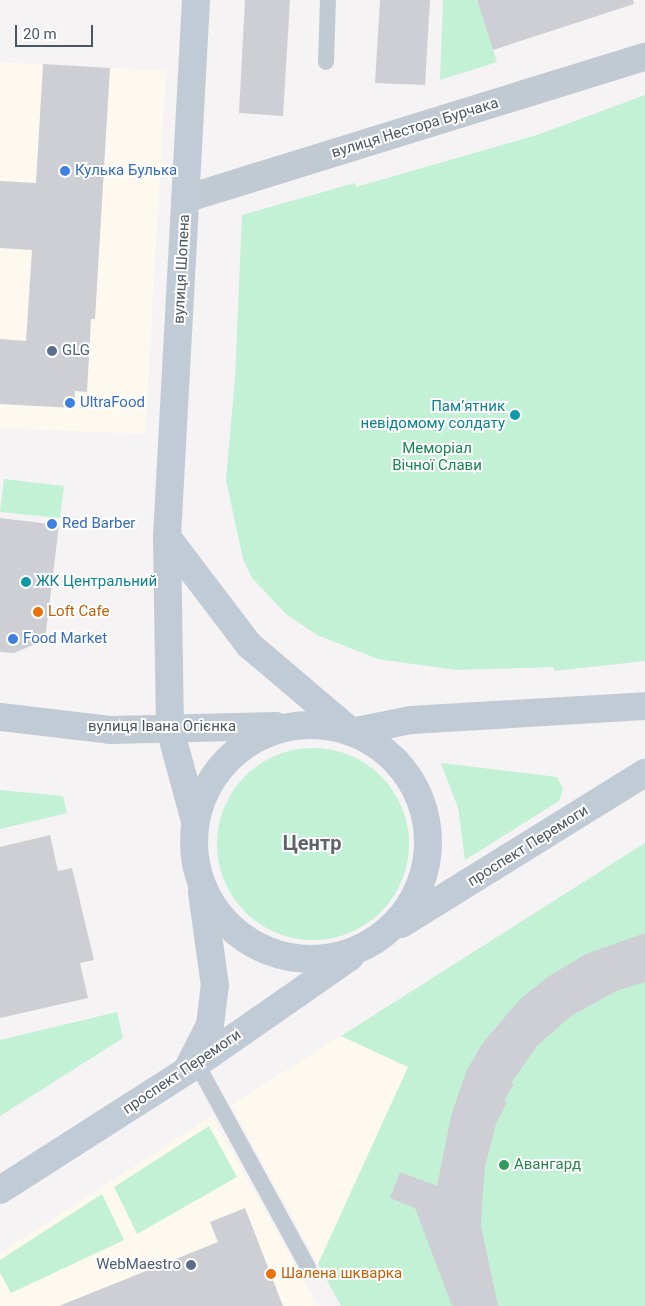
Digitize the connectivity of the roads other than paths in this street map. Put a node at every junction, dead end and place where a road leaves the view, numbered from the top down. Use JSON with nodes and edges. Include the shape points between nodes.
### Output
{"nodes":[{"id":1,"x":196,"y":0,"type":"edge"},
{"id":2,"x":328,"y":0,"type":"edge"},
{"id":3,"x":645,"y":57,"type":"edge"},
{"id":4,"x":326,"y":62,"type":"dead end"},
{"id":5,"x":185,"y":199,"type":"junction"},
{"id":6,"x":167,"y":537,"type":"junction"},
{"id":7,"x":645,"y":706,"type":"edge"},
{"id":8,"x":0,"y":717,"type":"edge"},
{"id":9,"x":295,"y":725,"type":"junction"},
{"id":10,"x":170,"y":729,"type":"junction"},
{"id":11,"x":352,"y":732,"type":"junction"},
{"id":12,"x":645,"y":774,"type":"edge"},
{"id":13,"x":195,"y":822,"type":"junction"},
{"id":14,"x":201,"y":885,"type":"junction"},
{"id":15,"x":385,"y":934,"type":"junction"},
{"id":16,"x":362,"y":948,"type":"junction"},
{"id":17,"x":191,"y":1068,"type":"junction"},
{"id":18,"x":0,"y":1190,"type":"edge"},
{"id":19,"x":308,"y":1268,"type":"dead end"}],
"edges":[{"from":1,"to":5,"type":"main road","name":"вулиця Шопена"},
{"from":2,"to":4,"type":"lane"},
{"from":3,"to":5,"type":"street","name":"вулиця Нестора Бурчака"},
{"from":5,"to":6,"type":"main road","name":"вулиця Шопена"},
{"from":6,"to":10,"type":"main road","name":"вулиця Шопена"},
{"from":6,"to":11,"type":"main road","via":[[249,645]]},
{"from":7,"to":11,"type":"main road","via":[[411,720]]},
{"from":8,"to":10,"type":"main road","name":"вулиця Івана Огієнка","via":[[110,730]]},
{"from":9,"to":10,"type":"main road","name":"вулиця Івана Огієнка"},
{"from":9,"to":11,"type":"main road","via":[[320,725]]},
{"from":9,"to":13,"type":"main road","via":[[264,734],[224,763],[209,784]]},
{"from":10,"to":13,"type":"main road","name":"вулиця Шопена"},
{"from":11,"to":15,"type":"main road","via":[[376,744],[397,762],[414,784],[424,809],[429,836],[427,864],[418,890],[404,914]]},
{"from":12,"to":15,"type":"main road","name":"проспект Перемоги"},
{"from":13,"to":14,"type":"main road","via":[[194,852]]},
{"from":14,"to":16,"type":"main road","via":[[214,909],[232,930],[255,946],[280,956],[317,959]]},
{"from":14,"to":17,"type":"main road","via":[[215,986],[210,1025]]},
{"from":15,"to":16,"type":"main road"},
{"from":16,"to":17,"type":"main road","name":"проспект Перемоги"},
{"from":17,"to":18,"type":"main road","name":"проспект Перемоги"},
{"from":17,"to":19,"type":"lane"}]}
